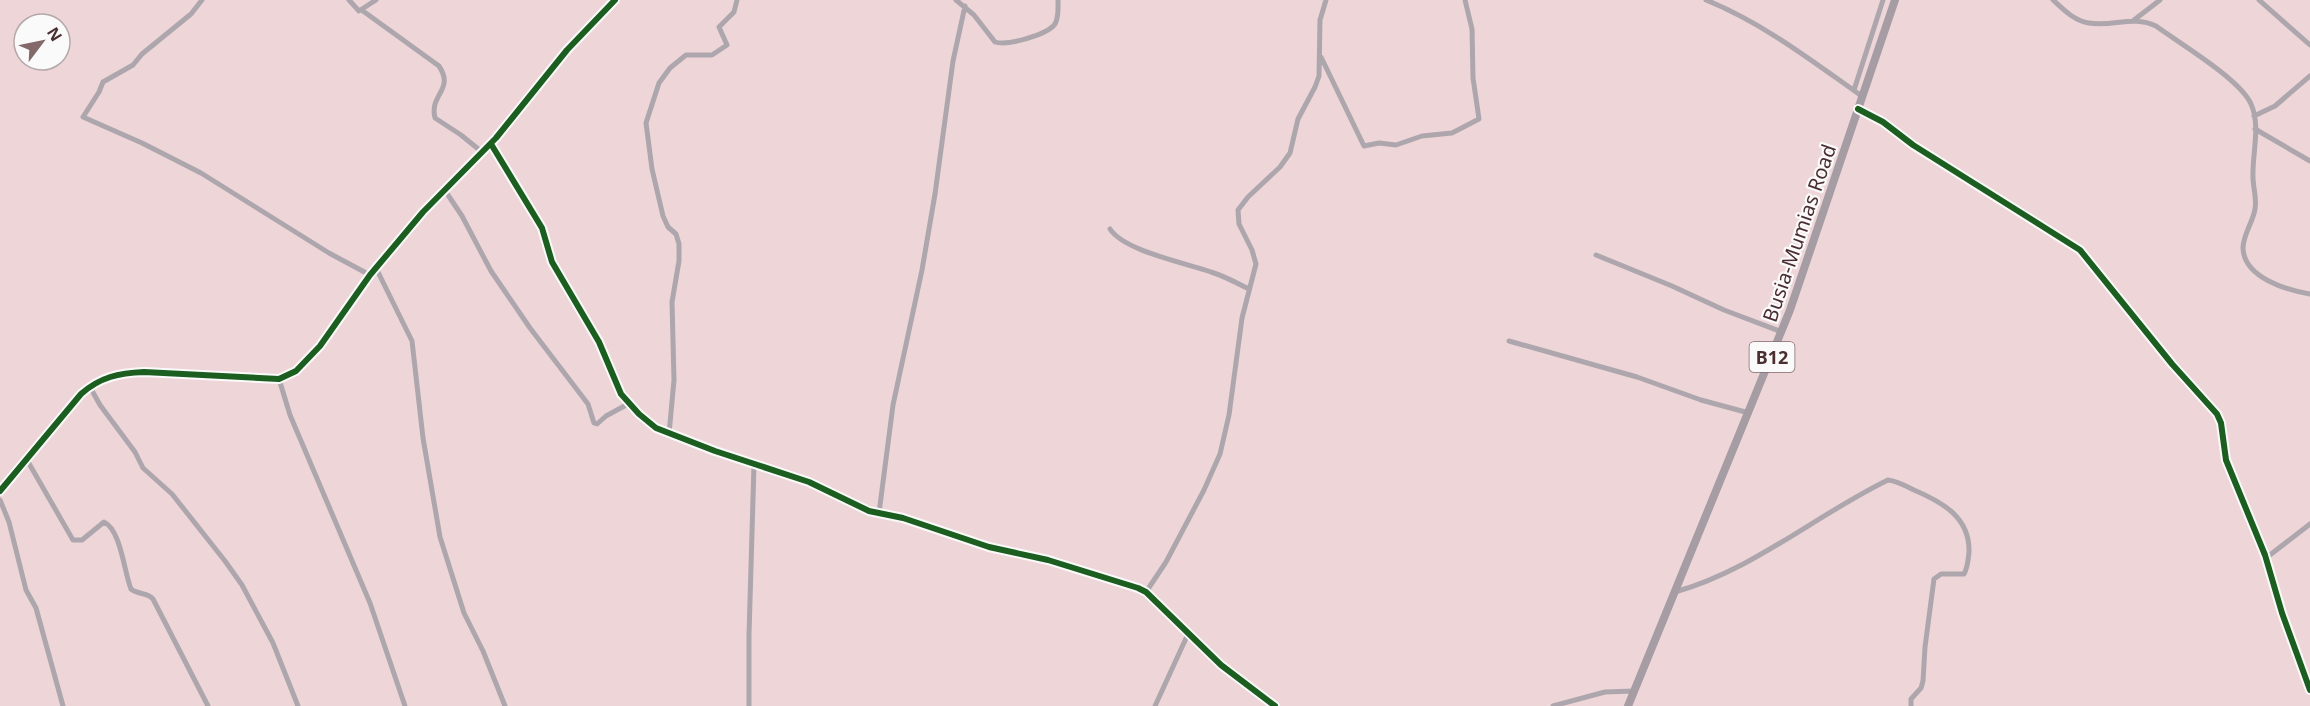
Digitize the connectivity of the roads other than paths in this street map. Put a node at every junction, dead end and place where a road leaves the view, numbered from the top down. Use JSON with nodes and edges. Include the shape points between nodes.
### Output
{"nodes":[{"id":1,"x":202,"y":0,"type":"edge"},
{"id":2,"x":349,"y":0,"type":"edge"},
{"id":3,"x":376,"y":0,"type":"edge"},
{"id":4,"x":615,"y":0,"type":"edge"},
{"id":5,"x":737,"y":0,"type":"edge"},
{"id":6,"x":956,"y":0,"type":"edge"},
{"id":7,"x":1058,"y":0,"type":"edge"},
{"id":8,"x":1326,"y":0,"type":"edge"},
{"id":9,"x":1465,"y":0,"type":"edge"},
{"id":10,"x":1706,"y":0,"type":"edge"},
{"id":11,"x":1883,"y":0,"type":"edge"},
{"id":12,"x":1895,"y":0,"type":"edge"},
{"id":13,"x":2053,"y":0,"type":"edge"},
{"id":14,"x":2160,"y":0,"type":"edge"},
{"id":15,"x":2259,"y":0,"type":"edge"},
{"id":16,"x":965,"y":6,"type":"junction"},
{"id":17,"x":363,"y":11,"type":"junction"},
{"id":18,"x":2134,"y":20,"type":"junction"},
{"id":19,"x":2310,"y":45,"type":"edge"},
{"id":20,"x":1320,"y":57,"type":"junction"},
{"id":21,"x":2310,"y":76,"type":"edge"},
{"id":22,"x":1854,"y":90,"type":"junction"},
{"id":23,"x":1863,"y":97,"type":"junction"},
{"id":24,"x":1858,"y":110,"type":"junction"},
{"id":25,"x":2254,"y":116,"type":"junction"},
{"id":26,"x":2255,"y":129,"type":"junction"},
{"id":27,"x":491,"y":144,"type":"junction"},
{"id":28,"x":482,"y":152,"type":"junction"},
{"id":29,"x":2310,"y":161,"type":"edge"},
{"id":30,"x":444,"y":189,"type":"junction"},
{"id":31,"x":1110,"y":229,"type":"dead end"},
{"id":32,"x":1596,"y":255,"type":"dead end"},
{"id":33,"x":376,"y":268,"type":"junction"},
{"id":34,"x":370,"y":275,"type":"junction"},
{"id":35,"x":1249,"y":289,"type":"junction"},
{"id":36,"x":2310,"y":294,"type":"edge"},
{"id":37,"x":1782,"y":332,"type":"junction"},
{"id":38,"x":1509,"y":341,"type":"dead end"},
{"id":39,"x":279,"y":379,"type":"junction"},
{"id":40,"x":90,"y":387,"type":"junction"},
{"id":41,"x":628,"y":404,"type":"junction"},
{"id":42,"x":1749,"y":413,"type":"junction"},
{"id":43,"x":669,"y":434,"type":"junction"},
{"id":44,"x":27,"y":460,"type":"junction"},
{"id":45,"x":754,"y":464,"type":"junction"},
{"id":46,"x":0,"y":491,"type":"edge"},
{"id":47,"x":0,"y":500,"type":"edge"},
{"id":48,"x":879,"y":513,"type":"junction"},
{"id":49,"x":2310,"y":524,"type":"edge"},
{"id":50,"x":2266,"y":558,"type":"junction"},
{"id":51,"x":1146,"y":592,"type":"junction"},
{"id":52,"x":1675,"y":592,"type":"junction"},
{"id":53,"x":1188,"y":634,"type":"junction"},
{"id":54,"x":2310,"y":690,"type":"edge"},
{"id":55,"x":1634,"y":691,"type":"junction"},
{"id":56,"x":63,"y":706,"type":"edge"},
{"id":57,"x":208,"y":706,"type":"edge"},
{"id":58,"x":298,"y":706,"type":"edge"},
{"id":59,"x":405,"y":706,"type":"edge"},
{"id":60,"x":505,"y":706,"type":"edge"},
{"id":61,"x":749,"y":706,"type":"edge"},
{"id":62,"x":1155,"y":706,"type":"edge"},
{"id":63,"x":1275,"y":706,"type":"edge"},
{"id":64,"x":1552,"y":706,"type":"edge"},
{"id":65,"x":1628,"y":706,"type":"edge"},
{"id":66,"x":1911,"y":706,"type":"edge"}],
"edges":[{"from":1,"to":34,"type":"street","via":[[133,65],[104,80],[83,117],[201,173]]},
{"from":2,"to":17,"type":"street"},
{"from":3,"to":17,"type":"street"},
{"from":4,"to":27,"type":"street","via":[[567,50]]},
{"from":5,"to":43,"type":"street","via":[[734,12],[719,27],[727,45],[712,55],[686,56],[670,68],[659,83],[646,123],[661,209],[667,226],[677,236],[680,252],[672,302],[674,381]]},
{"from":6,"to":16,"type":"street"},
{"from":7,"to":16,"type":"street","via":[[1057,20],[1048,30],[1000,44]]},
{"from":8,"to":20,"type":"street","via":[[1320,20]]},
{"from":9,"to":20,"type":"street","via":[[1472,29],[1479,119],[1455,132],[1422,136],[1396,145],[1365,147]]},
{"from":10,"to":22,"type":"street","via":[[1738,14],[1803,53]]},
{"from":11,"to":22,"type":"street"},
{"from":12,"to":23,"type":"highway","name":"Busia-Mumias Road","number":"B12"},
{"from":13,"to":18,"type":"street","via":[[2089,23]]},
{"from":14,"to":18,"type":"street"},
{"from":15,"to":19,"type":"street"},
{"from":16,"to":48,"type":"street","via":[[953,61],[922,270],[893,405]]},
{"from":17,"to":28,"type":"street","via":[[439,66],[446,82],[434,105],[435,118]]},
{"from":18,"to":25,"type":"street","via":[[2156,26],[2227,78],[2247,96]]},
{"from":20,"to":35,"type":"street","via":[[1318,80],[1299,115],[1288,158],[1238,210],[1239,224],[1256,260]]},
{"from":21,"to":25,"type":"street","via":[[2275,106]]},
{"from":22,"to":23,"type":"street"},
{"from":23,"to":24,"type":"highway","name":"Busia-Mumias Road","number":"B12"},
{"from":24,"to":37,"type":"highway","name":"Busia-Mumias Road","number":"B12"},
{"from":24,"to":50,"type":"street","via":[[1883,122],[2086,256],[2219,417],[2226,460]]},
{"from":25,"to":26,"type":"street"},
{"from":26,"to":29,"type":"street"},
{"from":26,"to":36,"type":"street","via":[[2255,206],[2243,244],[2245,256],[2265,278]]},
{"from":27,"to":28,"type":"street"},
{"from":27,"to":41,"type":"street","via":[[542,228],[552,262],[599,342]]},
{"from":28,"to":30,"type":"street"},
{"from":30,"to":33,"type":"street"},
{"from":30,"to":41,"type":"street","via":[[491,271],[588,404],[595,424]]},
{"from":31,"to":35,"type":"street","via":[[1117,238],[1136,248],[1214,273]]},
{"from":32,"to":37,"type":"street"},
{"from":33,"to":34,"type":"street"},
{"from":33,"to":60,"type":"street","via":[[413,344],[423,438],[440,537],[460,603]]},
{"from":34,"to":39,"type":"street","via":[[320,346],[296,371]]},
{"from":35,"to":51,"type":"street","via":[[1229,415],[1216,464],[1166,562]]},
{"from":37,"to":42,"type":"highway","name":"Busia-Mumias Road","number":"B12"},
{"from":38,"to":42,"type":"street","via":[[1637,376]]},
{"from":39,"to":40,"type":"street","via":[[127,372]]},
{"from":39,"to":59,"type":"street","via":[[290,415],[370,603]]},
{"from":40,"to":44,"type":"street"},
{"from":40,"to":58,"type":"street","via":[[143,468],[172,494],[242,585],[273,643]]},
{"from":41,"to":43,"type":"street"},
{"from":42,"to":52,"type":"highway","name":"Busia-Mumias Road","number":"B12"},
{"from":43,"to":45,"type":"street"},
{"from":44,"to":46,"type":"street"},
{"from":44,"to":57,"type":"street","via":[[74,540],[81,540],[103,522],[110,526],[131,589],[153,599]]},
{"from":45,"to":48,"type":"street","via":[[809,482]]},
{"from":45,"to":61,"type":"street"},
{"from":47,"to":56,"type":"street"},
{"from":48,"to":51,"type":"street","via":[[1003,551],[1055,561]]},
{"from":49,"to":50,"type":"street"},
{"from":50,"to":54,"type":"street"},
{"from":51,"to":53,"type":"street"},
{"from":52,"to":55,"type":"highway","name":"Busia-Mumias Road","number":"B12"},
{"from":52,"to":66,"type":"street","via":[[1708,582],[1743,564],[1888,480],[1934,498],[1966,529],[1968,561],[1964,574],[1941,574],[1934,579],[1923,681],[1911,699]]},
{"from":53,"to":62,"type":"street"},
{"from":53,"to":63,"type":"street"},
{"from":55,"to":64,"type":"street","via":[[1605,692]]},
{"from":55,"to":65,"type":"highway","name":"Busia-Mumias Road","number":"B12"}]}
